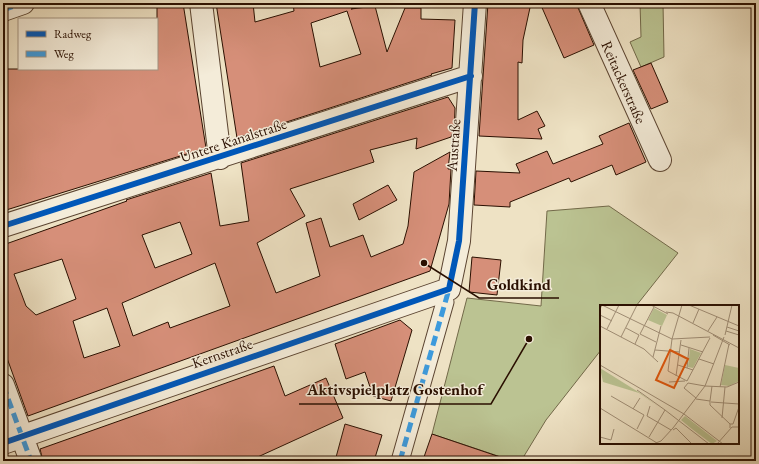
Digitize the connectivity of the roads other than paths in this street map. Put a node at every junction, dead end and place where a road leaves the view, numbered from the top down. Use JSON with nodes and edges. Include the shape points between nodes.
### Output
{"nodes":[{"id":1,"x":23,"y":3,"type":"edge"},
{"id":2,"x":201,"y":3,"type":"edge"},
{"id":3,"x":475,"y":3,"type":"edge"},
{"id":4,"x":589,"y":3,"type":"edge"},
{"id":5,"x":3,"y":10,"type":"edge"},
{"id":6,"x":471,"y":76,"type":"junction"},
{"id":7,"x":220,"y":158,"type":"junction"},
{"id":8,"x":660,"y":160,"type":"dead end"},
{"id":9,"x":3,"y":226,"type":"edge"},
{"id":10,"x":447,"y":295,"type":"junction"},
{"id":11,"x":3,"y":385,"type":"edge"},
{"id":12,"x":12,"y":439,"type":"edge"},
{"id":13,"x":31,"y":461,"type":"edge"},
{"id":14,"x":400,"y":461,"type":"edge"}],
"edges":[{"from":1,"to":5,"type":"street"},
{"from":2,"to":7,"type":"street"},
{"from":3,"to":6,"type":"street","name":"Austraße"},
{"from":4,"to":8,"type":"street","name":"Reitackerstraße"},
{"from":6,"to":7,"type":"street","name":"Untere Kanalstraße"},
{"from":6,"to":10,"type":"street","name":"Austraße","via":[[459,241]]},
{"from":7,"to":9,"type":"street","name":"Untere Kanalstraße"},
{"from":10,"to":12,"type":"street","name":"Kernstraße"},
{"from":10,"to":14,"type":"street","name":"Austraße"},
{"from":11,"to":12,"type":"street"},
{"from":12,"to":13,"type":"street"}]}
